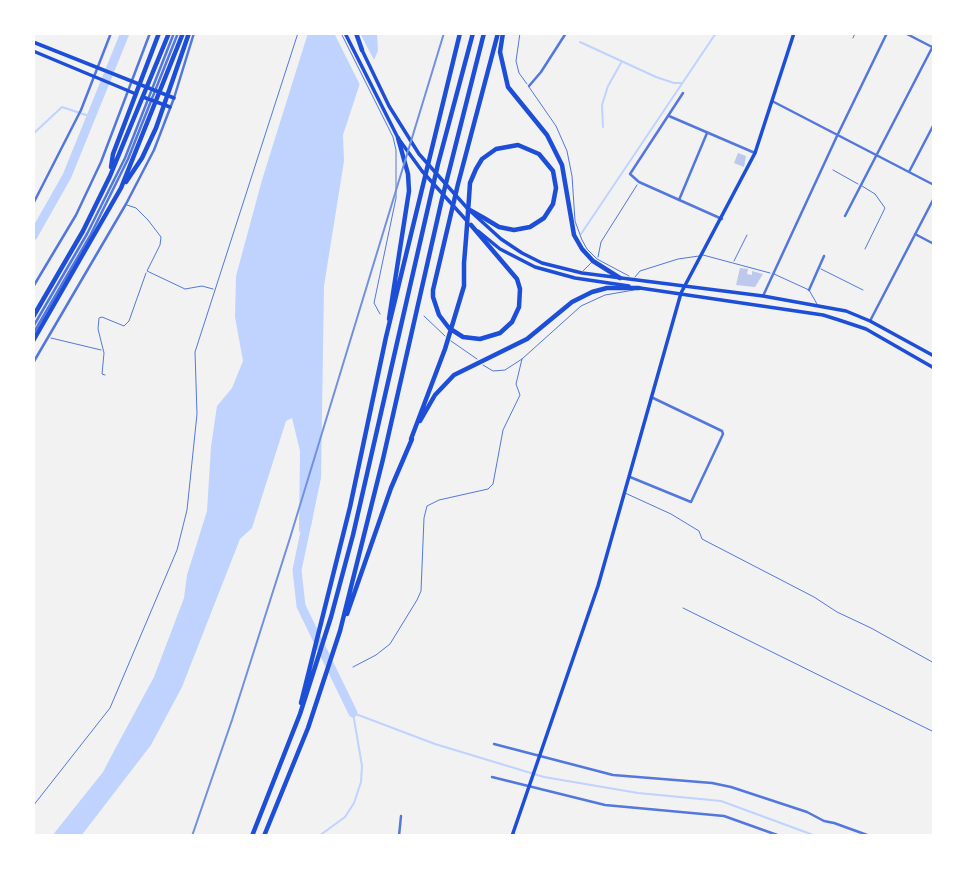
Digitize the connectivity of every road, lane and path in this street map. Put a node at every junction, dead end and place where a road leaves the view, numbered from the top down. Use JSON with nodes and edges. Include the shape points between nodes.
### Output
{"nodes":[{"id":1,"x":111,"y":33,"type":"edge"},
{"id":2,"x":150,"y":33,"type":"edge"},
{"id":3,"x":159,"y":33,"type":"edge"},
{"id":4,"x":169,"y":33,"type":"edge"},
{"id":5,"x":178,"y":33,"type":"edge"},
{"id":6,"x":192,"y":33,"type":"edge"},
{"id":7,"x":298,"y":33,"type":"edge"},
{"id":8,"x":343,"y":33,"type":"edge"},
{"id":9,"x":355,"y":33,"type":"edge"},
{"id":10,"x":460,"y":33,"type":"edge"},
{"id":11,"x":473,"y":33,"type":"edge"},
{"id":12,"x":484,"y":33,"type":"edge"},
{"id":13,"x":500,"y":33,"type":"edge"},
{"id":14,"x":520,"y":33,"type":"edge"},
{"id":15,"x":566,"y":33,"type":"edge"},
{"id":16,"x":794,"y":33,"type":"edge"},
{"id":17,"x":855,"y":33,"type":"edge"},
{"id":18,"x":887,"y":33,"type":"edge"},
{"id":19,"x":905,"y":33,"type":"edge"},
{"id":20,"x":853,"y":38,"type":"dead end"},
{"id":21,"x":33,"y":42,"type":"edge"},
{"id":22,"x":933,"y":46,"type":"edge"},
{"id":23,"x":362,"y":50,"type":"joint"},
{"id":24,"x":33,"y":51,"type":"edge"},
{"id":25,"x":98,"y":69,"type":"junction"},
{"id":26,"x":95,"y":77,"type":"junction"},
{"id":27,"x":132,"y":82,"type":"junction"},
{"id":28,"x":529,"y":86,"type":"junction"},
{"id":29,"x":154,"y":91,"type":"junction"},
{"id":30,"x":129,"y":92,"type":"junction"},
{"id":31,"x":683,"y":93,"type":"dead end"},
{"id":32,"x":174,"y":98,"type":"junction"},
{"id":33,"x":151,"y":100,"type":"junction"},
{"id":34,"x":772,"y":101,"type":"junction"},
{"id":35,"x":170,"y":107,"type":"junction"},
{"id":36,"x":382,"y":109,"type":"junction"},
{"id":37,"x":669,"y":116,"type":"junction"},
{"id":38,"x":934,"y":124,"type":"edge"},
{"id":39,"x":707,"y":133,"type":"junction"},
{"id":40,"x":836,"y":136,"type":"junction"},
{"id":41,"x":398,"y":138,"type":"junction"},
{"id":42,"x":755,"y":153,"type":"junction"},
{"id":43,"x":875,"y":155,"type":"junction"},
{"id":44,"x":833,"y":170,"type":"dead end"},
{"id":45,"x":909,"y":172,"type":"junction"},
{"id":46,"x":110,"y":176,"type":"junction"},
{"id":47,"x":639,"y":182,"type":"junction"},
{"id":48,"x":861,"y":185,"type":"junction"},
{"id":49,"x":934,"y":185,"type":"edge"},
{"id":50,"x":121,"y":188,"type":"junction"},
{"id":51,"x":934,"y":198,"type":"edge"},
{"id":52,"x":679,"y":200,"type":"junction"},
{"id":53,"x":33,"y":204,"type":"edge"},
{"id":54,"x":126,"y":204,"type":"junction"},
{"id":55,"x":468,"y":209,"type":"junction"},
{"id":56,"x":845,"y":216,"type":"dead end"},
{"id":57,"x":722,"y":219,"type":"junction"},
{"id":58,"x":471,"y":225,"type":"junction"},
{"id":59,"x":915,"y":234,"type":"junction"},
{"id":60,"x":747,"y":236,"type":"dead end"},
{"id":61,"x":934,"y":244,"type":"edge"},
{"id":62,"x":865,"y":249,"type":"dead end"},
{"id":63,"x":703,"y":255,"type":"junction"},
{"id":64,"x":824,"y":256,"type":"dead end"},
{"id":65,"x":595,"y":260,"type":"junction"},
{"id":66,"x":733,"y":263,"type":"junction"},
{"id":67,"x":819,"y":268,"type":"junction"},
{"id":68,"x":146,"y":271,"type":"junction"},
{"id":69,"x":582,"y":273,"type":"junction"},
{"id":70,"x":772,"y":274,"type":"junction"},
{"id":71,"x":620,"y":278,"type":"junction"},
{"id":72,"x":634,"y":279,"type":"junction"},
{"id":73,"x":685,"y":286,"type":"junction"},
{"id":74,"x":33,"y":287,"type":"edge"},
{"id":75,"x":639,"y":288,"type":"junction"},
{"id":76,"x":216,"y":289,"type":"junction"},
{"id":77,"x":809,"y":290,"type":"junction"},
{"id":78,"x":863,"y":290,"type":"dead end"},
{"id":79,"x":681,"y":293,"type":"junction"},
{"id":80,"x":763,"y":296,"type":"junction"},
{"id":81,"x":817,"y":305,"type":"junction"},
{"id":82,"x":380,"y":314,"type":"dead end"},
{"id":83,"x":819,"y":315,"type":"junction"},
{"id":84,"x":424,"y":316,"type":"dead end"},
{"id":85,"x":33,"y":317,"type":"edge"},
{"id":86,"x":870,"y":321,"type":"junction"},
{"id":87,"x":33,"y":327,"type":"edge"},
{"id":88,"x":33,"y":334,"type":"edge"},
{"id":89,"x":48,"y":337,"type":"junction"},
{"id":90,"x":386,"y":337,"type":"junction"},
{"id":91,"x":33,"y":341,"type":"edge"},
{"id":92,"x":104,"y":350,"type":"junction"},
{"id":93,"x":934,"y":356,"type":"edge"},
{"id":94,"x":477,"y":359,"type":"dead end"},
{"id":95,"x":522,"y":359,"type":"junction"},
{"id":96,"x":33,"y":363,"type":"edge"},
{"id":97,"x":483,"y":365,"type":"dead end"},
{"id":98,"x":934,"y":368,"type":"edge"},
{"id":99,"x":105,"y":375,"type":"dead end"},
{"id":100,"x":651,"y":397,"type":"junction"},
{"id":101,"x":411,"y":439,"type":"junction"},
{"id":102,"x":630,"y":477,"type":"junction"},
{"id":103,"x":624,"y":493,"type":"junction"},
{"id":104,"x":683,"y":608,"type":"dead end"},
{"id":105,"x":340,"y":631,"type":"junction"},
{"id":106,"x":934,"y":663,"type":"edge"},
{"id":107,"x":353,"y":667,"type":"dead end"},
{"id":108,"x":299,"y":714,"type":"junction"},
{"id":109,"x":934,"y":732,"type":"edge"},
{"id":110,"x":494,"y":744,"type":"dead end"},
{"id":111,"x":539,"y":757,"type":"junction"},
{"id":112,"x":492,"y":777,"type":"dead end"},
{"id":113,"x":530,"y":784,"type":"junction"},
{"id":114,"x":33,"y":806,"type":"edge"},
{"id":115,"x":401,"y":816,"type":"dead end"},
{"id":116,"x":252,"y":836,"type":"edge"},
{"id":117,"x":264,"y":836,"type":"edge"},
{"id":118,"x":398,"y":836,"type":"edge"},
{"id":119,"x":512,"y":836,"type":"edge"},
{"id":120,"x":780,"y":836,"type":"edge"},
{"id":121,"x":870,"y":836,"type":"edge"}],
"edges":[{"from":1,"to":25,"type":"street"},
{"from":2,"to":27,"type":"street"},
{"from":3,"to":46,"type":"highway","via":[[113,154]]},
{"from":4,"to":46,"type":"highway"},
{"from":5,"to":29,"type":"street"},
{"from":5,"to":50,"type":"highway"},
{"from":6,"to":32,"type":"street"},
{"from":6,"to":50,"type":"highway","via":[[156,128]]},
{"from":7,"to":76,"type":"lane"},
{"from":8,"to":36,"type":"main road"},
{"from":9,"to":23,"type":"highway"},
{"from":10,"to":90,"type":"highway"},
{"from":11,"to":108,"type":"highway","via":[[438,164],[353,535]]},
{"from":12,"to":105,"type":"highway"},
{"from":13,"to":58,"type":"highway","via":[[450,213],[433,297],[449,328],[480,339],[500,333],[512,322],[520,289],[517,279]]},
{"from":13,"to":65,"type":"highway","via":[[508,87],[547,135],[562,165],[574,235]]},
{"from":14,"to":28,"type":"lane","via":[[516,61]]},
{"from":15,"to":28,"type":"street"},
{"from":16,"to":34,"type":"main road"},
{"from":17,"to":20,"type":"lane"},
{"from":18,"to":40,"type":"street"},
{"from":19,"to":22,"type":"street"},
{"from":21,"to":25,"type":"main road"},
{"from":22,"to":43,"type":"street"},
{"from":23,"to":55,"type":"main road","via":[[419,154]]},
{"from":24,"to":26,"type":"main road"},
{"from":25,"to":26,"type":"street"},
{"from":25,"to":27,"type":"main road"},
{"from":26,"to":30,"type":"main road"},
{"from":26,"to":53,"type":"street"},
{"from":27,"to":29,"type":"main road"},
{"from":27,"to":30,"type":"street"},
{"from":28,"to":65,"type":"lane","via":[[563,141],[577,231]]},
{"from":29,"to":32,"type":"main road"},
{"from":29,"to":33,"type":"street"},
{"from":30,"to":33,"type":"main road"},
{"from":30,"to":74,"type":"street","via":[[76,215]]},
{"from":31,"to":37,"type":"street"},
{"from":32,"to":35,"type":"street"},
{"from":33,"to":35,"type":"main road"},
{"from":33,"to":87,"type":"street","via":[[106,196]]},
{"from":33,"to":88,"type":"street","via":[[90,236]]},
{"from":34,"to":40,"type":"street"},
{"from":34,"to":42,"type":"main road"},
{"from":35,"to":54,"type":"street"},
{"from":36,"to":41,"type":"main road"},
{"from":36,"to":82,"type":"lane","via":[[396,150],[396,198],[373,303]]},
{"from":37,"to":39,"type":"street"},
{"from":37,"to":47,"type":"street","via":[[630,174]]},
{"from":38,"to":45,"type":"street"},
{"from":39,"to":42,"type":"street"},
{"from":39,"to":52,"type":"street"},
{"from":40,"to":43,"type":"street"},
{"from":40,"to":70,"type":"street"},
{"from":41,"to":58,"type":"main road"},
{"from":41,"to":90,"type":"highway","via":[[409,191]]},
{"from":42,"to":57,"type":"main road"},
{"from":43,"to":45,"type":"street"},
{"from":43,"to":48,"type":"street"},
{"from":44,"to":48,"type":"lane"},
{"from":45,"to":49,"type":"street"},
{"from":46,"to":85,"type":"highway"},
{"from":47,"to":52,"type":"street"},
{"from":47,"to":65,"type":"lane","via":[[601,242]]},
{"from":48,"to":56,"type":"street"},
{"from":48,"to":62,"type":"lane","via":[[885,208]]},
{"from":50,"to":91,"type":"highway"},
{"from":51,"to":59,"type":"street"},
{"from":52,"to":57,"type":"street"},
{"from":54,"to":68,"type":"lane","via":[[136,208],[161,237]]},
{"from":54,"to":89,"type":"street"},
{"from":55,"to":69,"type":"main road","via":[[522,253]]},
{"from":55,"to":101,"type":"highway","via":[[499,227],[530,227],[544,218],[553,204],[555,176],[534,150],[518,145],[501,147],[478,164],[470,183],[469,198],[466,239],[464,286]]},
{"from":57,"to":63,"type":"main road"},
{"from":58,"to":75,"type":"main road","via":[[499,249],[535,267]]},
{"from":59,"to":61,"type":"street"},
{"from":59,"to":86,"type":"street"},
{"from":60,"to":66,"type":"lane"},
{"from":63,"to":66,"type":"lane"},
{"from":63,"to":72,"type":"lane","via":[[640,271]]},
{"from":63,"to":73,"type":"main road"},
{"from":64,"to":67,"type":"street"},
{"from":65,"to":69,"type":"lane"},
{"from":65,"to":71,"type":"highway"},
{"from":65,"to":72,"type":"lane"},
{"from":66,"to":70,"type":"lane"},
{"from":67,"to":77,"type":"street"},
{"from":67,"to":78,"type":"lane"},
{"from":68,"to":76,"type":"lane","via":[[185,289]]},
{"from":68,"to":92,"type":"lane","via":[[129,321],[124,326],[99,318]]},
{"from":69,"to":71,"type":"main road"},
{"from":70,"to":77,"type":"lane"},
{"from":70,"to":80,"type":"street"},
{"from":71,"to":72,"type":"main road"},
{"from":72,"to":73,"type":"main road"},
{"from":73,"to":79,"type":"main road"},
{"from":73,"to":80,"type":"main road"},
{"from":75,"to":79,"type":"main road"},
{"from":75,"to":95,"type":"lane","via":[[581,306]]},
{"from":75,"to":101,"type":"highway","via":[[592,292],[572,302],[527,339],[454,375],[430,402]]},
{"from":76,"to":114,"type":"lane","via":[[195,352],[197,414],[187,510],[177,550],[117,693]]},
{"from":77,"to":81,"type":"lane"},
{"from":79,"to":83,"type":"main road"},
{"from":79,"to":100,"type":"main road"},
{"from":80,"to":81,"type":"main road"},
{"from":81,"to":83,"type":"lane"},
{"from":81,"to":86,"type":"main road"},
{"from":83,"to":98,"type":"main road","via":[[866,329]]},
{"from":84,"to":94,"type":"lane"},
{"from":86,"to":93,"type":"main road"},
{"from":89,"to":92,"type":"lane"},
{"from":89,"to":96,"type":"street"},
{"from":90,"to":108,"type":"highway"},
{"from":92,"to":99,"type":"lane"},
{"from":95,"to":97,"type":"lane","via":[[502,372]]},
{"from":95,"to":107,"type":"lane","via":[[516,384],[520,395],[503,430],[493,484],[427,506],[417,600],[390,644]]},
{"from":100,"to":102,"type":"main road"},
{"from":100,"to":102,"type":"street","via":[[723,434],[691,502]]},
{"from":101,"to":105,"type":"highway"},
{"from":102,"to":103,"type":"main road"},
{"from":103,"to":106,"type":"lane","via":[[671,514],[699,531],[702,539]]},
{"from":103,"to":111,"type":"main road","via":[[598,586]]},
{"from":104,"to":109,"type":"lane"},
{"from":105,"to":117,"type":"highway"},
{"from":108,"to":116,"type":"highway"},
{"from":110,"to":111,"type":"street"},
{"from":111,"to":113,"type":"main road"},
{"from":111,"to":121,"type":"street","via":[[613,775],[722,785]]},
{"from":112,"to":113,"type":"street"},
{"from":113,"to":119,"type":"main road"},
{"from":113,"to":120,"type":"street","via":[[604,805],[724,816]]},
{"from":115,"to":118,"type":"street"}]}
